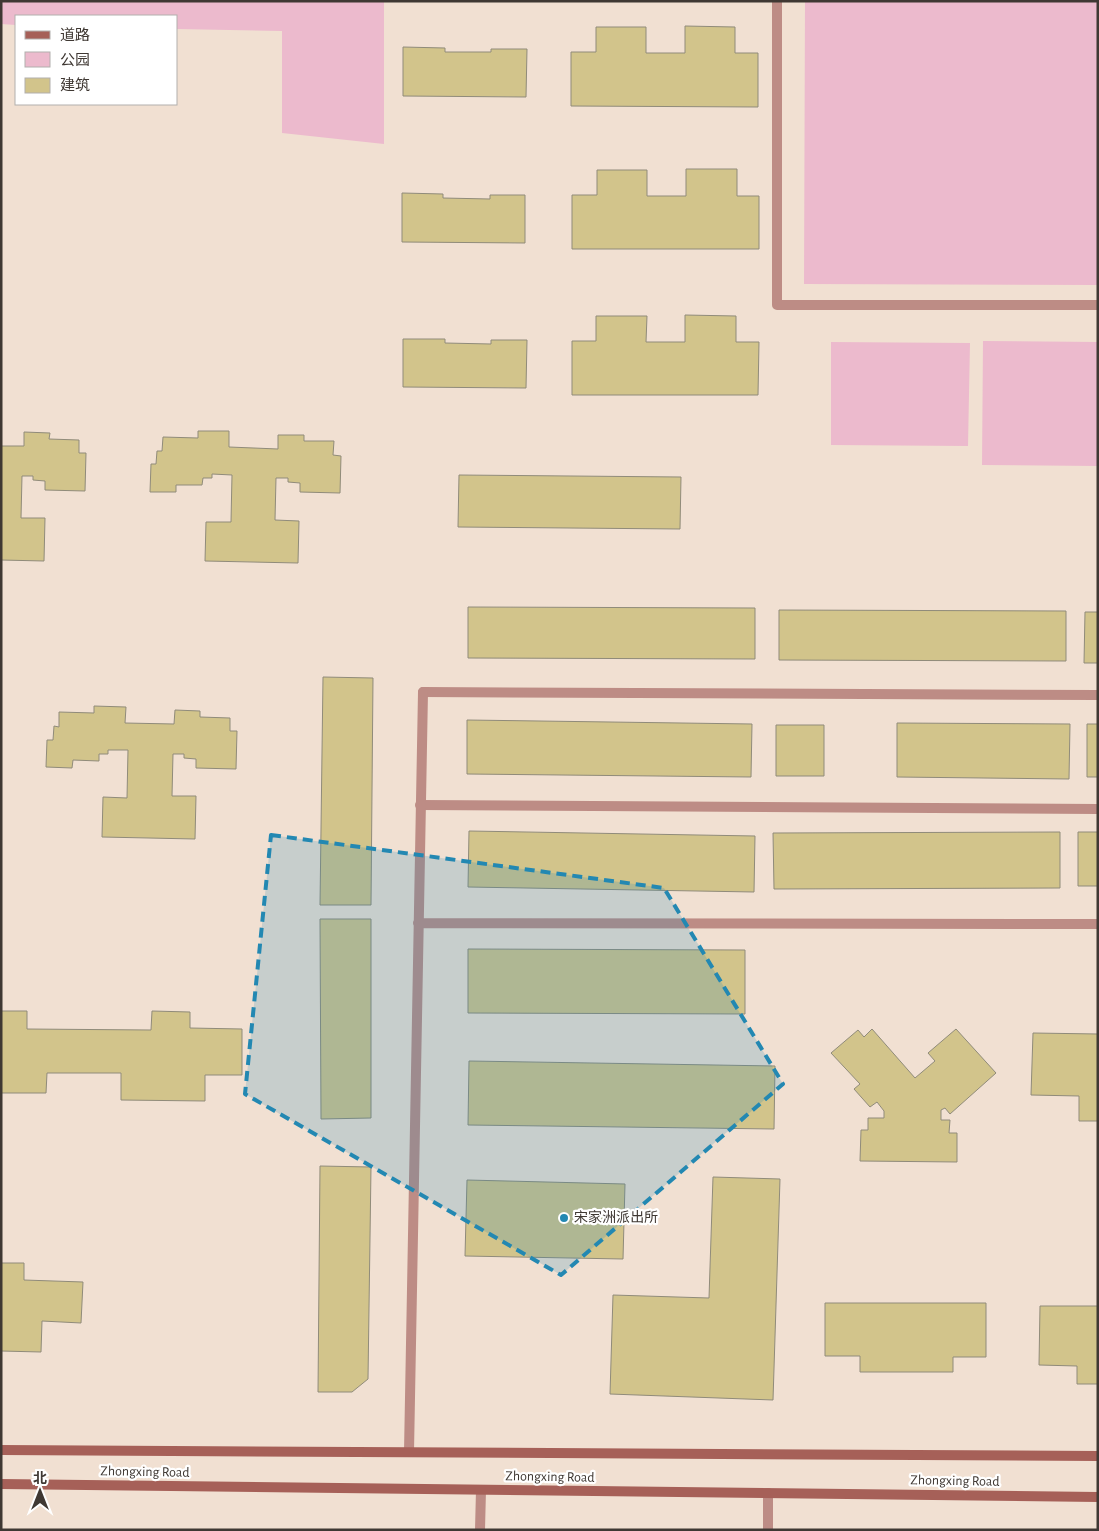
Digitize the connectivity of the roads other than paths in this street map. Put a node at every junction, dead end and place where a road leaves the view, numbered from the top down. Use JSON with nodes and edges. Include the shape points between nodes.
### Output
{"nodes":[{"id":1,"x":777,"y":1,"type":"edge"},
{"id":2,"x":1098,"y":305,"type":"edge"},
{"id":3,"x":1098,"y":695,"type":"edge"},
{"id":4,"x":420,"y":805,"type":"junction"},
{"id":5,"x":1098,"y":809,"type":"edge"},
{"id":6,"x":418,"y":923,"type":"junction"},
{"id":7,"x":1098,"y":924,"type":"edge"},
{"id":8,"x":1,"y":1450,"type":"edge"},
{"id":9,"x":409,"y":1452,"type":"junction"},
{"id":10,"x":1098,"y":1456,"type":"edge"},
{"id":11,"x":1,"y":1484,"type":"edge"},
{"id":12,"x":481,"y":1490,"type":"junction"},
{"id":13,"x":768,"y":1493,"type":"junction"},
{"id":14,"x":1098,"y":1496,"type":"edge"},
{"id":15,"x":480,"y":1530,"type":"edge"},
{"id":16,"x":768,"y":1530,"type":"edge"}],
"edges":[{"from":1,"to":2,"type":"street","via":[[777,304]]},
{"from":3,"to":4,"type":"street","via":[[422,692]]},
{"from":4,"to":5,"type":"street"},
{"from":4,"to":6,"type":"street"},
{"from":6,"to":7,"type":"street"},
{"from":6,"to":9,"type":"street"},
{"from":8,"to":9,"type":"street","name":"Zhongxing Road"},
{"from":9,"to":10,"type":"street","name":"Zhongxing Road"},
{"from":11,"to":12,"type":"street","name":"Zhongxing Road"},
{"from":12,"to":13,"type":"street","name":"Zhongxing Road"},
{"from":12,"to":15,"type":"street"},
{"from":13,"to":14,"type":"street","name":"Zhongxing Road"},
{"from":13,"to":16,"type":"street"}]}
